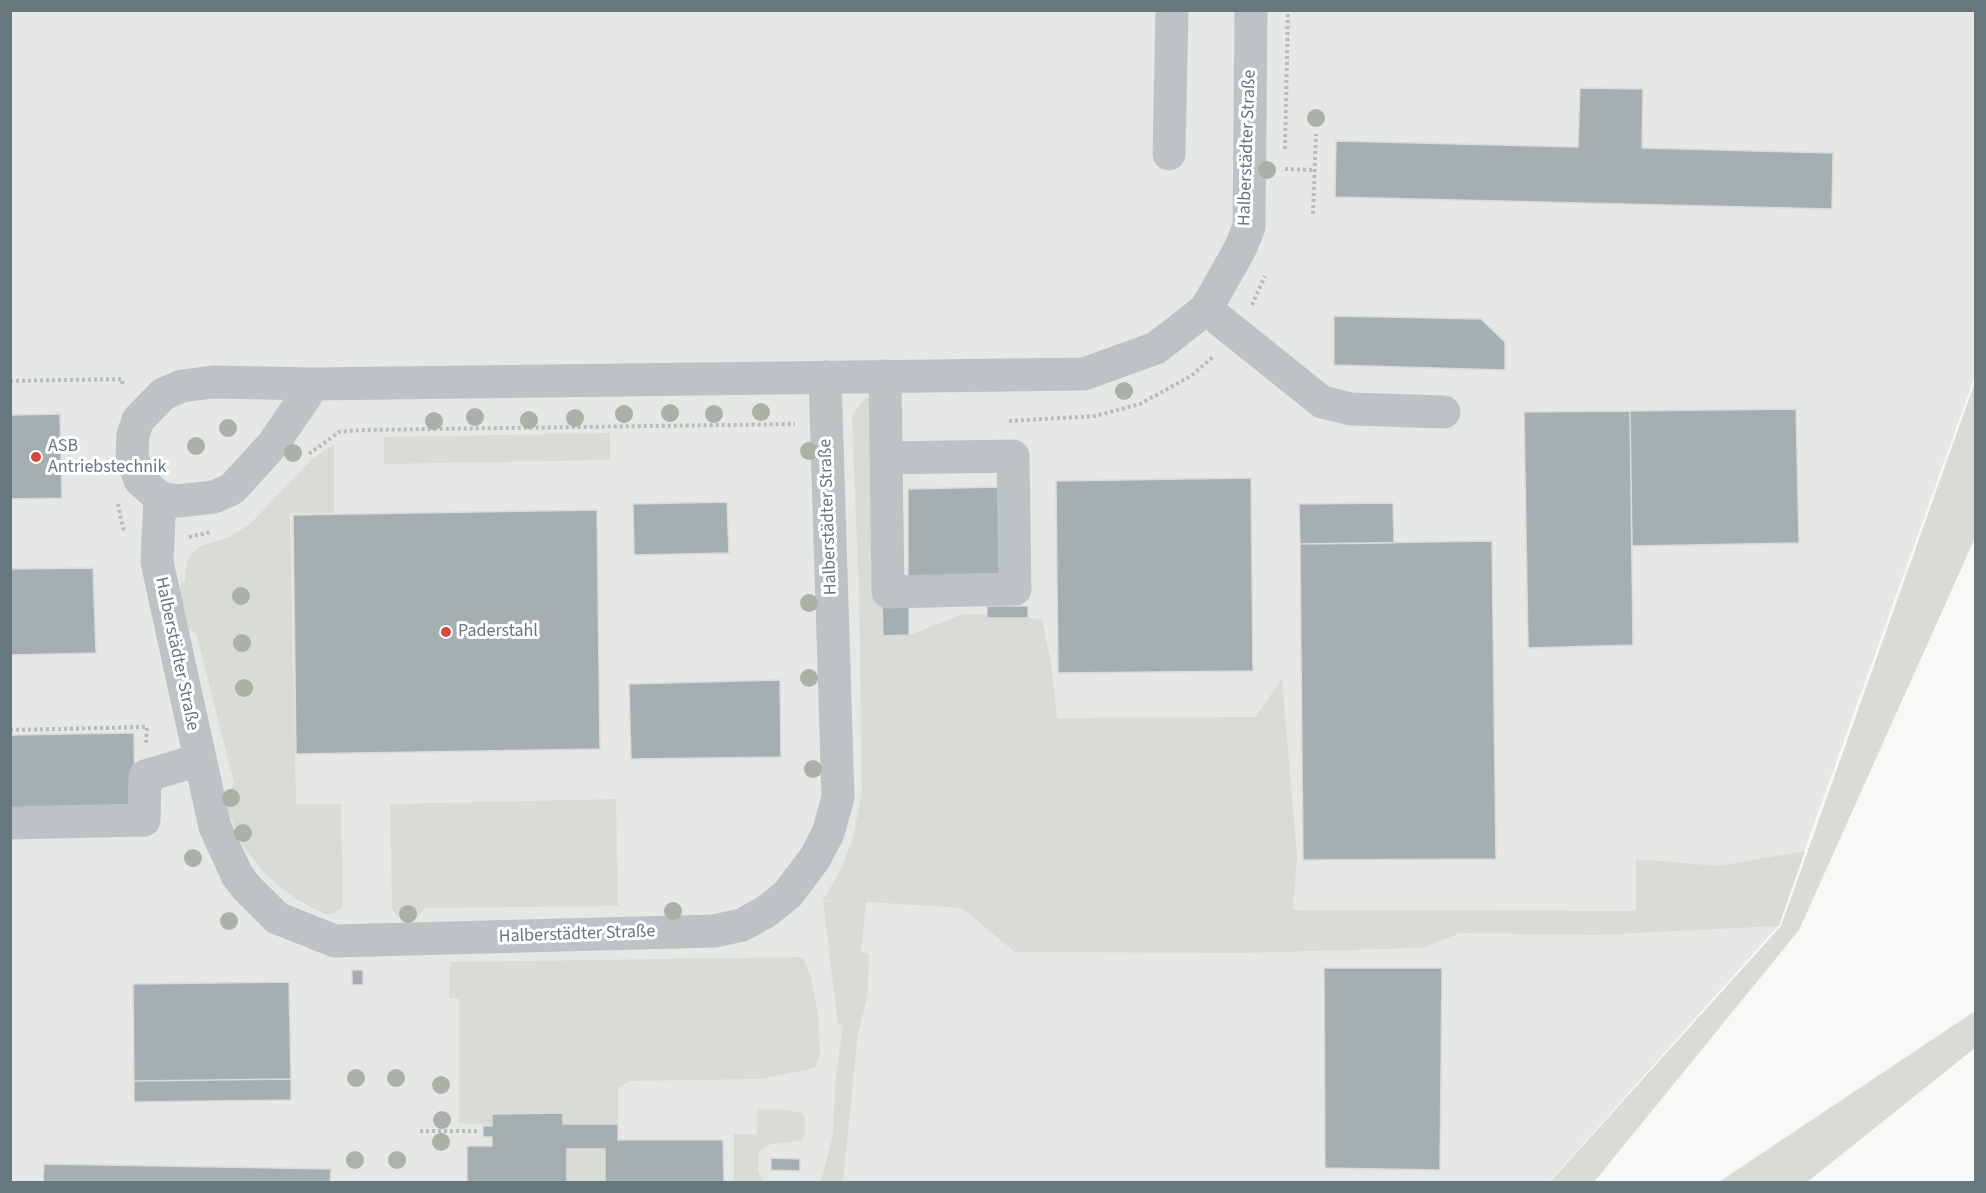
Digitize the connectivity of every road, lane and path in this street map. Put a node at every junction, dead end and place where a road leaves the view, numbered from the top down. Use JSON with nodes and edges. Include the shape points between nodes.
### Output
{"nodes":[{"id":1,"x":1172,"y":10,"type":"edge"},
{"id":2,"x":1251,"y":10,"type":"edge"},
{"id":3,"x":1316,"y":134,"type":"dead end"},
{"id":4,"x":1169,"y":154,"type":"dead end"},
{"id":5,"x":1285,"y":169,"type":"dead end"},
{"id":6,"x":1315,"y":170,"type":"junction"},
{"id":7,"x":1313,"y":214,"type":"dead end"},
{"id":8,"x":1269,"y":268,"type":"dead end"},
{"id":9,"x":1206,"y":309,"type":"junction"},
{"id":10,"x":1234,"y":331,"type":"junction"},
{"id":11,"x":885,"y":376,"type":"junction"},
{"id":12,"x":825,"y":377,"type":"junction"},
{"id":13,"x":10,"y":381,"type":"edge"},
{"id":14,"x":314,"y":384,"type":"junction"},
{"id":15,"x":125,"y":394,"type":"dead end"},
{"id":16,"x":1444,"y":412,"type":"dead end"},
{"id":17,"x":998,"y":421,"type":"dead end"},
{"id":18,"x":827,"y":423,"type":"junction"},
{"id":19,"x":886,"y":458,"type":"junction"},
{"id":20,"x":302,"y":460,"type":"dead end"},
{"id":21,"x":159,"y":514,"type":"junction"},
{"id":22,"x":222,"y":530,"type":"dead end"},
{"id":23,"x":126,"y":543,"type":"dead end"},
{"id":24,"x":10,"y":730,"type":"edge"},
{"id":25,"x":199,"y":760,"type":"junction"},
{"id":26,"x":145,"y":776,"type":"junction"},
{"id":27,"x":10,"y":823,"type":"edge"},
{"id":28,"x":420,"y":1131,"type":"dead end"},
{"id":29,"x":480,"y":1131,"type":"dead end"}],
"edges":[{"from":1,"to":4,"type":"street"},
{"from":2,"to":9,"type":"street","name":"Halberstädter Straße","via":[[1249,227]]},
{"from":3,"to":6,"type":"path"},
{"from":5,"to":6,"type":"path"},
{"from":6,"to":7,"type":"path"},
{"from":8,"to":10,"type":"path","via":[[1248,313]]},
{"from":9,"to":10,"type":"street"},
{"from":9,"to":11,"type":"street","name":"Halberstädter Straße","via":[[1156,348],[1084,374]]},
{"from":10,"to":16,"type":"street","via":[[1312,395],[1335,407]]},
{"from":10,"to":17,"type":"path","via":[[1191,376],[1140,404],[1095,416]]},
{"from":11,"to":12,"type":"street","name":"Halberstädter Straße"},
{"from":11,"to":19,"type":"street"},
{"from":12,"to":14,"type":"street","name":"Halberstädter Straße"},
{"from":12,"to":18,"type":"street","name":"Halberstädter Straße"},
{"from":13,"to":15,"type":"path","via":[[122,379]]},
{"from":14,"to":21,"type":"street","via":[[273,444],[232,489]]},
{"from":14,"to":21,"type":"street","name":"Halberstädter Straße","via":[[213,382],[182,386],[163,394],[138,420],[132,457]]},
{"from":18,"to":20,"type":"path","via":[[360,430],[339,432]]},
{"from":18,"to":25,"type":"street","name":"Halberstädter Straße","via":[[837,798],[828,832],[794,905],[714,931],[335,941],[277,918],[246,887],[215,827]]},
{"from":19,"to":19,"type":"street","via":[[888,592],[1015,590],[1013,456]]},
{"from":21,"to":22,"type":"path","via":[[190,537]]},
{"from":21,"to":23,"type":"path","via":[[136,520],[117,500]]},
{"from":21,"to":25,"type":"street","name":"Halberstädter Straße","via":[[157,562]]},
{"from":24,"to":26,"type":"path","via":[[147,727]]},
{"from":25,"to":26,"type":"street"},
{"from":26,"to":27,"type":"street","via":[[144,820]]},
{"from":28,"to":29,"type":"path"}]}
